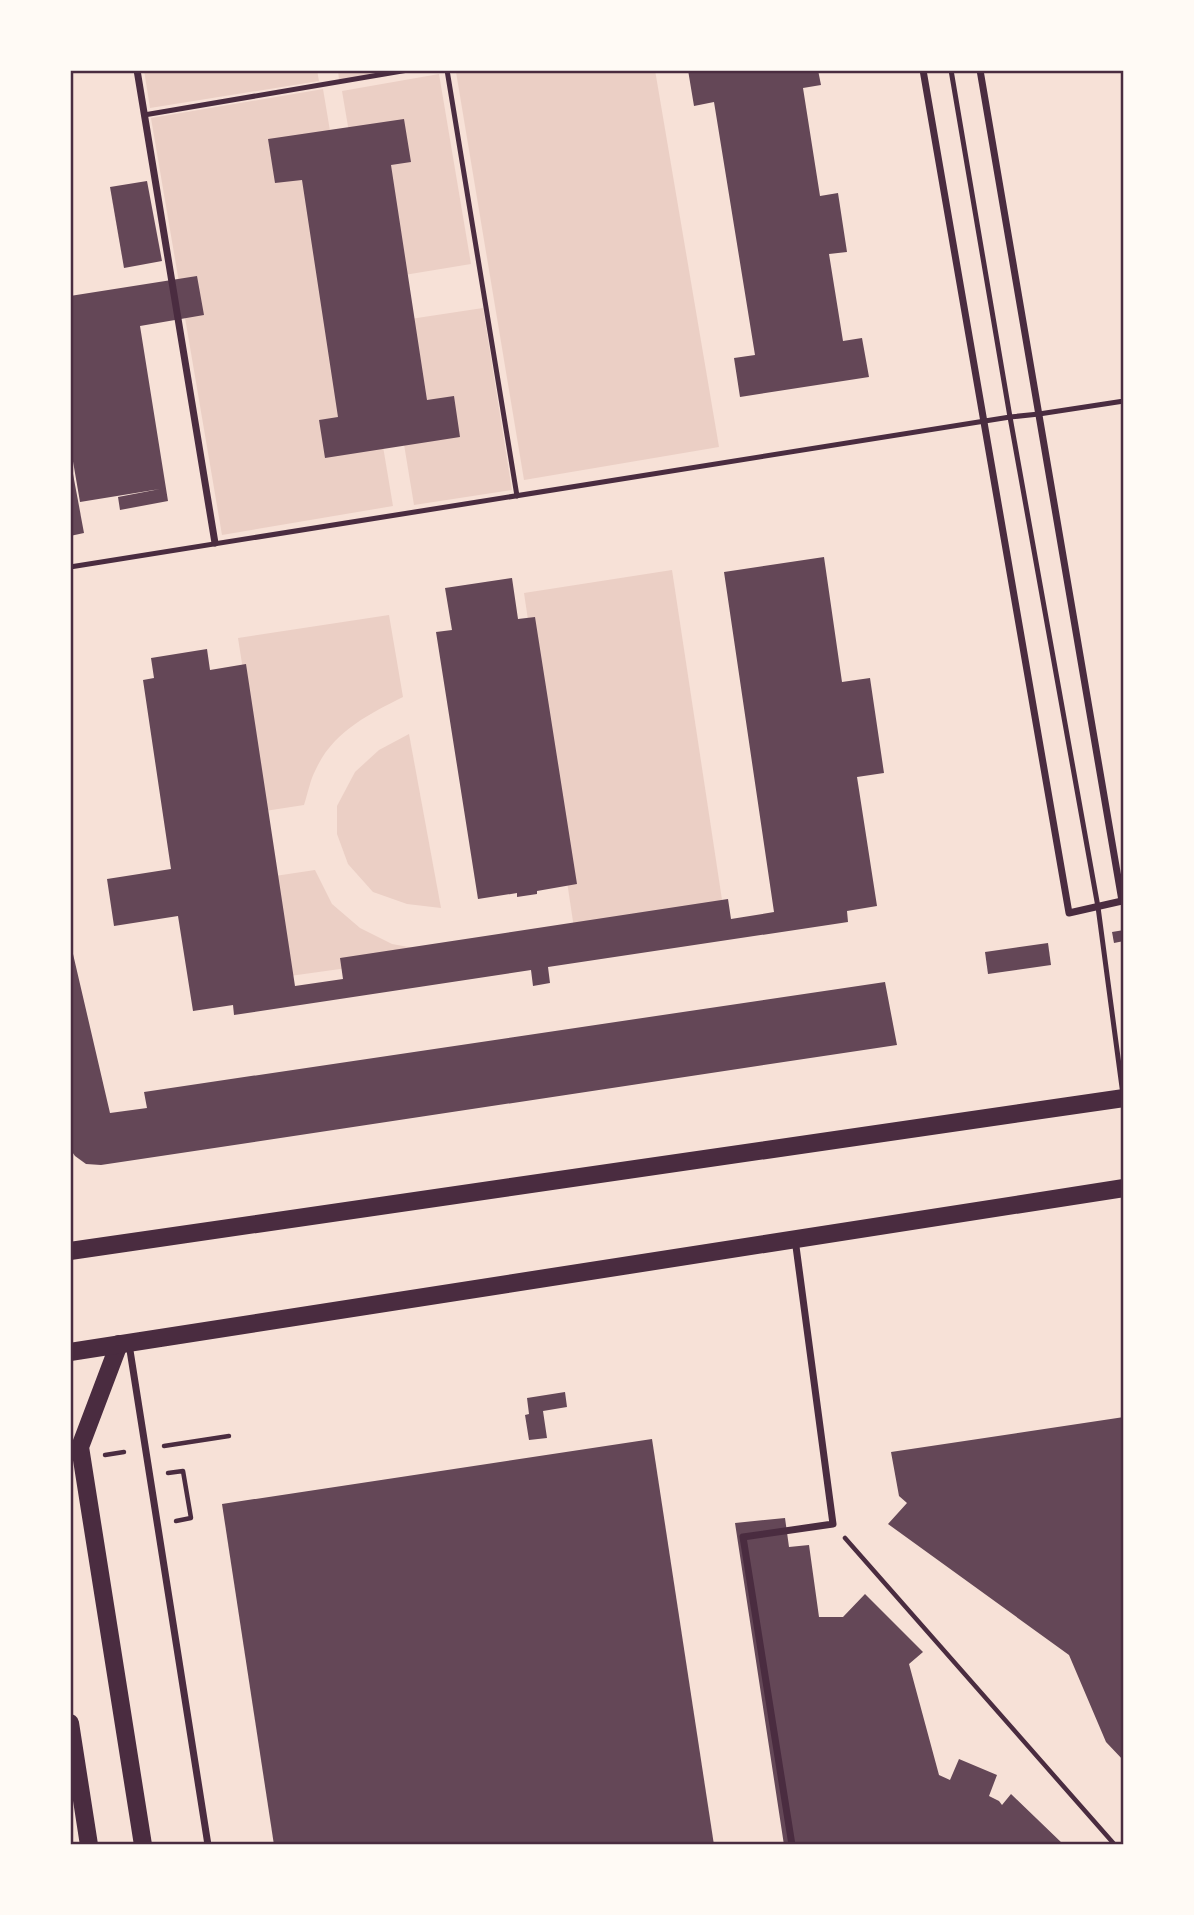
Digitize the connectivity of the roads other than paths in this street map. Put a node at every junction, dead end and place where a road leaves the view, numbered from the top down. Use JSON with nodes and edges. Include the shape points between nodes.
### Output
{"nodes":[{"id":1,"x":136,"y":70,"type":"edge"},
{"id":2,"x":408,"y":70,"type":"edge"},
{"id":3,"x":447,"y":70,"type":"edge"},
{"id":4,"x":923,"y":70,"type":"edge"},
{"id":5,"x":951,"y":70,"type":"edge"},
{"id":6,"x":980,"y":70,"type":"edge"},
{"id":7,"x":144,"y":115,"type":"junction"},
{"id":8,"x":1124,"y":401,"type":"edge"},
{"id":9,"x":1040,"y":414,"type":"junction"},
{"id":10,"x":1010,"y":417,"type":"junction"},
{"id":11,"x":984,"y":421,"type":"junction"},
{"id":12,"x":517,"y":496,"type":"junction"},
{"id":13,"x":215,"y":543,"type":"junction"},
{"id":14,"x":70,"y":567,"type":"edge"},
{"id":15,"x":1098,"y":907,"type":"junction"},
{"id":16,"x":1124,"y":1098,"type":"edge"},
{"id":17,"x":1124,"y":1188,"type":"edge"},
{"id":18,"x":795,"y":1238,"type":"junction"},
{"id":19,"x":70,"y":1251,"type":"edge"},
{"id":20,"x":124,"y":1343,"type":"junction"},
{"id":21,"x":70,"y":1352,"type":"edge"},
{"id":22,"x":70,"y":1723,"type":"edge"},
{"id":23,"x":89,"y":1845,"type":"edge"},
{"id":24,"x":143,"y":1845,"type":"edge"},
{"id":25,"x":208,"y":1845,"type":"edge"},
{"id":26,"x":792,"y":1845,"type":"edge"}],
"edges":[{"from":1,"to":7,"type":"street"},
{"from":2,"to":7,"type":"lane"},
{"from":3,"to":12,"type":"lane"},
{"from":4,"to":11,"type":"street"},
{"from":5,"to":10,"type":"lane"},
{"from":6,"to":9,"type":"street"},
{"from":7,"to":13,"type":"street"},
{"from":8,"to":9,"type":"lane"},
{"from":9,"to":10,"type":"lane"},
{"from":9,"to":15,"type":"street","via":[[1122,901]]},
{"from":10,"to":11,"type":"lane"},
{"from":10,"to":15,"type":"lane"},
{"from":11,"to":12,"type":"lane"},
{"from":11,"to":15,"type":"street","via":[[1069,913]]},
{"from":12,"to":13,"type":"lane"},
{"from":13,"to":14,"type":"lane"},
{"from":15,"to":16,"type":"lane"},
{"from":16,"to":19,"type":"main road"},
{"from":17,"to":18,"type":"main road"},
{"from":18,"to":20,"type":"main road"},
{"from":18,"to":26,"type":"street","via":[[833,1524],[743,1537]]},
{"from":20,"to":21,"type":"main road"},
{"from":20,"to":24,"type":"main road","via":[[80,1447]]},
{"from":20,"to":25,"type":"street"},
{"from":22,"to":23,"type":"main road"}]}
